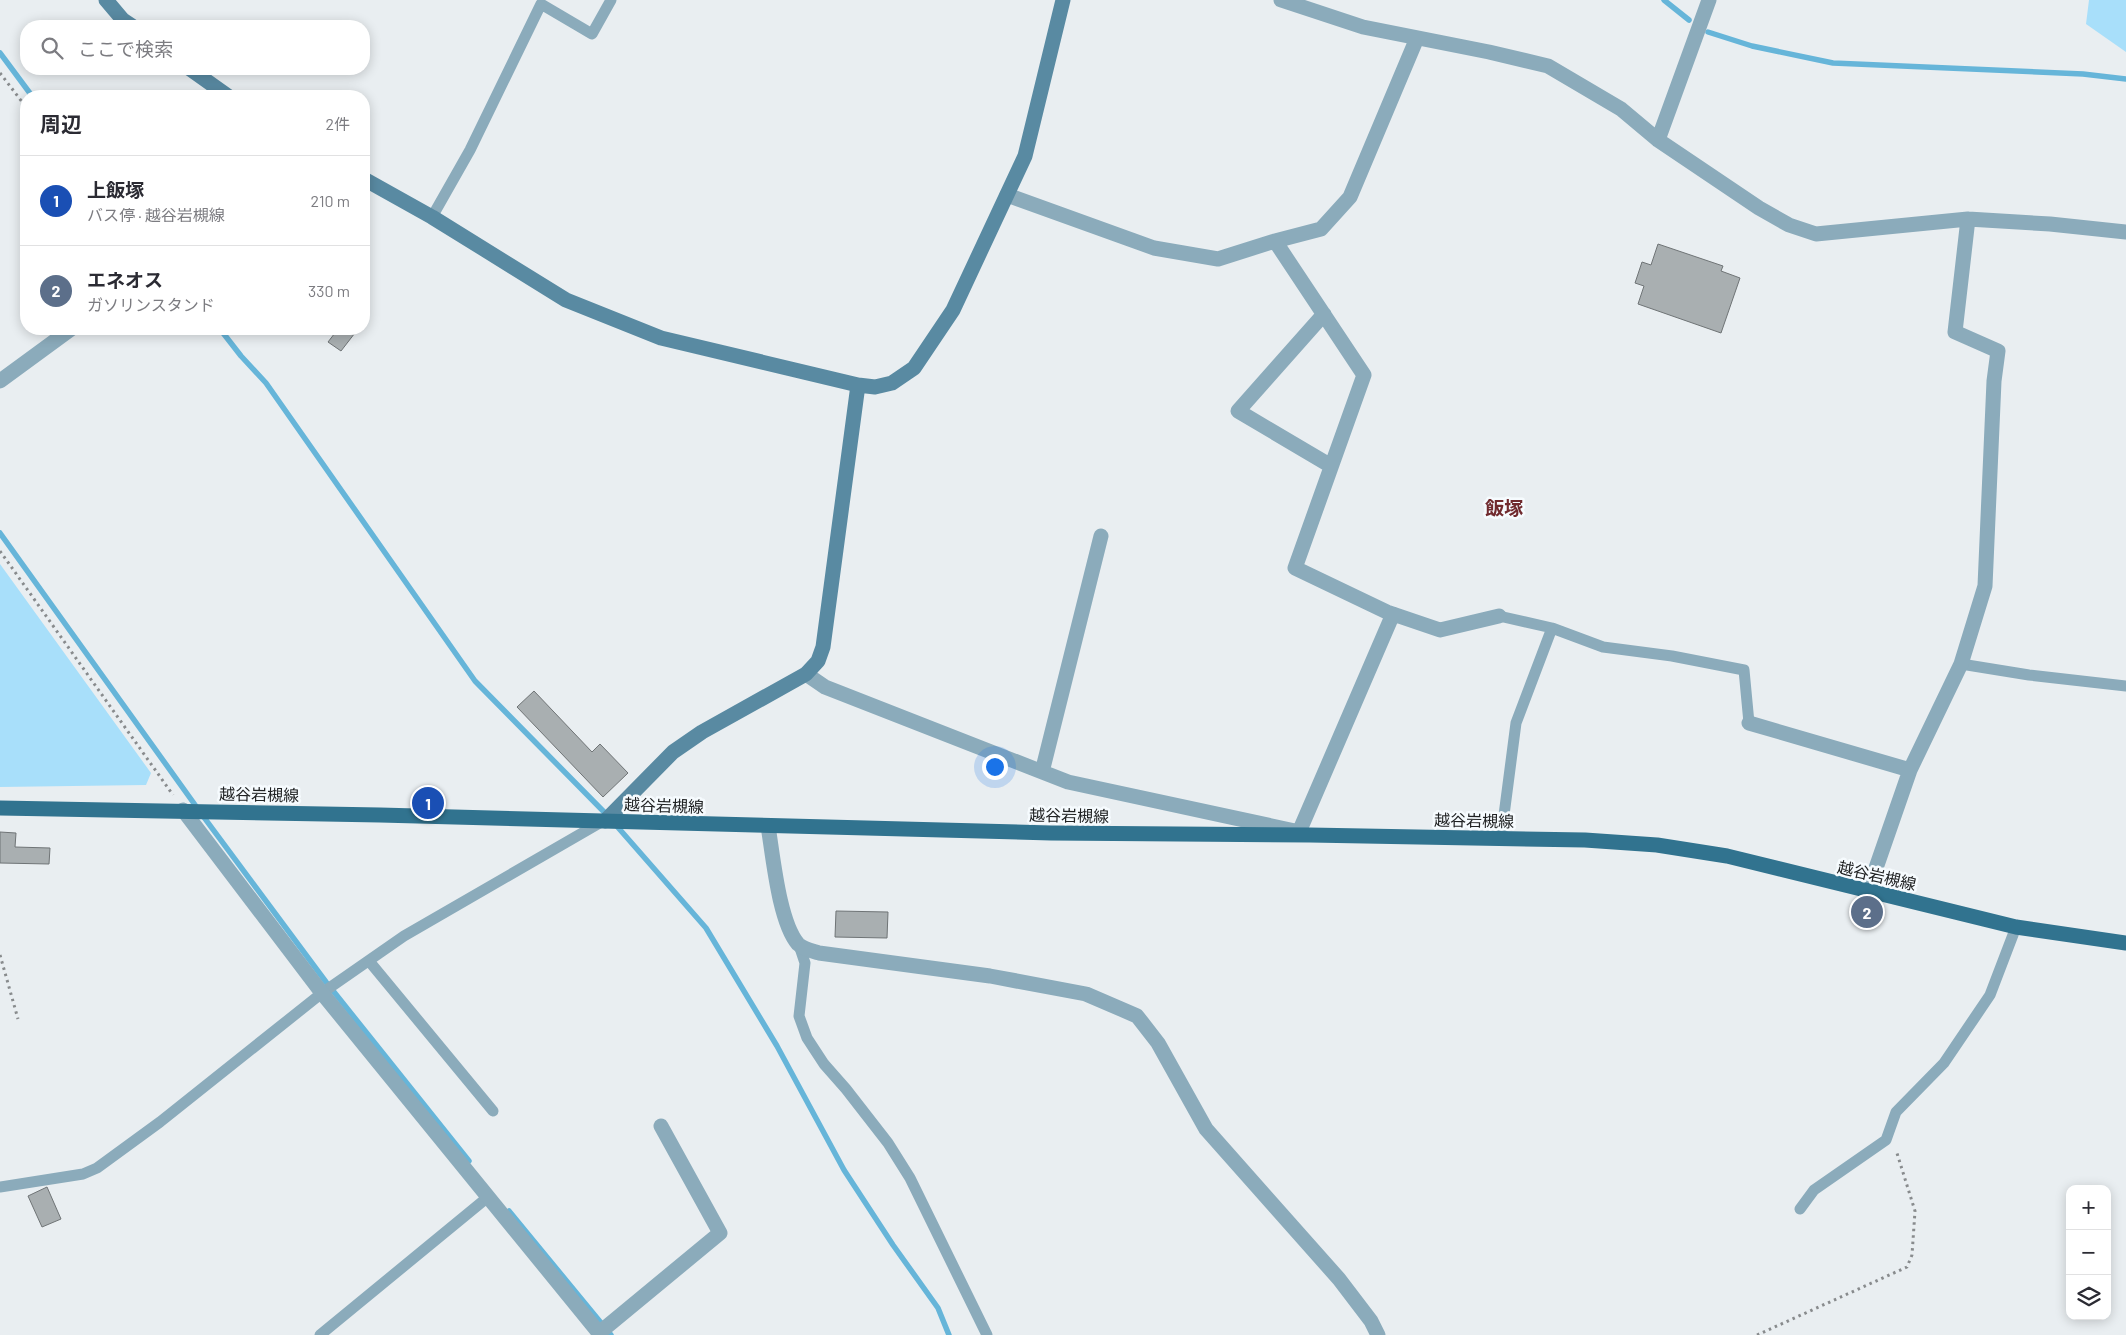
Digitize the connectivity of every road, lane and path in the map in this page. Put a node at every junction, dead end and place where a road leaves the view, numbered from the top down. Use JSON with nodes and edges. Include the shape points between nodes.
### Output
{"nodes":[{"id":1,"x":106,"y":0,"type":"edge"},
{"id":2,"x":611,"y":0,"type":"edge"},
{"id":3,"x":1063,"y":0,"type":"edge"},
{"id":4,"x":1281,"y":0,"type":"edge"},
{"id":5,"x":1709,"y":0,"type":"edge"},
{"id":6,"x":123,"y":20,"type":"edge"},
{"id":7,"x":1417,"y":38,"type":"junction"},
{"id":8,"x":0,"y":73,"type":"edge"},
{"id":9,"x":198,"y":75,"type":"edge"},
{"id":10,"x":220,"y":90,"type":"edge"},
{"id":11,"x":20,"y":100,"type":"edge"},
{"id":12,"x":1658,"y":140,"type":"junction"},
{"id":13,"x":370,"y":182,"type":"edge"},
{"id":14,"x":1007,"y":195,"type":"junction"},
{"id":15,"x":432,"y":217,"type":"junction"},
{"id":16,"x":1968,"y":219,"type":"junction"},
{"id":17,"x":2126,"y":232,"type":"edge"},
{"id":18,"x":1275,"y":241,"type":"junction"},
{"id":19,"x":1324,"y":314,"type":"junction"},
{"id":20,"x":63,"y":335,"type":"edge"},
{"id":21,"x":0,"y":380,"type":"edge"},
{"id":22,"x":858,"y":385,"type":"junction"},
{"id":23,"x":1331,"y":466,"type":"junction"},
{"id":24,"x":1101,"y":536,"type":"dead end"},
{"id":25,"x":0,"y":551,"type":"edge"},
{"id":26,"x":1393,"y":614,"type":"junction"},
{"id":27,"x":1499,"y":616,"type":"joint"},
{"id":28,"x":1552,"y":628,"type":"junction"},
{"id":29,"x":1961,"y":664,"type":"junction"},
{"id":30,"x":806,"y":674,"type":"junction"},
{"id":31,"x":2126,"y":686,"type":"edge"},
{"id":32,"x":1749,"y":722,"type":"joint"},
{"id":33,"x":1910,"y":770,"type":"junction"},
{"id":34,"x":1042,"y":772,"type":"junction"},
{"id":35,"x":0,"y":808,"type":"edge"},
{"id":36,"x":183,"y":810,"type":"junction"},
{"id":37,"x":605,"y":820,"type":"junction"},
{"id":38,"x":768,"y":826,"type":"junction"},
{"id":39,"x":1304,"y":833,"type":"junction"},
{"id":40,"x":1501,"y":838,"type":"junction"},
{"id":41,"x":1868,"y":891,"type":"junction"},
{"id":42,"x":2016,"y":927,"type":"junction"},
{"id":43,"x":2126,"y":943,"type":"edge"},
{"id":44,"x":799,"y":946,"type":"junction"},
{"id":45,"x":0,"y":955,"type":"edge"},
{"id":46,"x":369,"y":961,"type":"junction"},
{"id":47,"x":322,"y":993,"type":"junction"},
{"id":48,"x":18,"y":1019,"type":"dead end"},
{"id":49,"x":493,"y":1111,"type":"dead end"},
{"id":50,"x":661,"y":1126,"type":"dead end"},
{"id":51,"x":1890,"y":1130,"type":"junction"},
{"id":52,"x":0,"y":1186,"type":"edge"},
{"id":53,"x":488,"y":1197,"type":"junction"},
{"id":54,"x":1800,"y":1209,"type":"dead end"},
{"id":55,"x":320,"y":1335,"type":"edge"},
{"id":56,"x":987,"y":1335,"type":"edge"},
{"id":57,"x":1378,"y":1335,"type":"edge"},
{"id":58,"x":1757,"y":1335,"type":"edge"}],
"edges":[{"from":1,"to":6,"type":"street"},
{"from":2,"to":15,"type":"lane","via":[[592,34],[541,4],[470,150]]},
{"from":3,"to":14,"type":"street","via":[[1025,156]]},
{"from":4,"to":7,"type":"street","via":[[1363,27]]},
{"from":5,"to":12,"type":"street"},
{"from":7,"to":12,"type":"street","via":[[1548,66],[1621,109]]},
{"from":7,"to":18,"type":"street","via":[[1350,196],[1321,229]]},
{"from":8,"to":11,"type":"path"},
{"from":9,"to":10,"type":"street"},
{"from":12,"to":16,"type":"street","via":[[1759,208],[1789,225],[1816,234]]},
{"from":13,"to":15,"type":"street"},
{"from":14,"to":18,"type":"street","via":[[1154,248],[1218,260]]},
{"from":14,"to":22,"type":"street","via":[[953,310],[914,368],[892,382],[875,387]]},
{"from":15,"to":22,"type":"street","via":[[566,300],[653,335]]},
{"from":16,"to":17,"type":"street"},
{"from":16,"to":29,"type":"street","via":[[1955,332],[1998,351],[1985,586]]},
{"from":18,"to":19,"type":"street"},
{"from":19,"to":23,"type":"street","via":[[1364,375]]},
{"from":19,"to":23,"type":"street","via":[[1238,411]]},
{"from":20,"to":21,"type":"street"},
{"from":22,"to":30,"type":"street","via":[[823,647],[818,661]]},
{"from":23,"to":26,"type":"street","via":[[1295,568]]},
{"from":24,"to":34,"type":"street"},
{"from":25,"to":36,"type":"path"},
{"from":26,"to":27,"type":"street","via":[[1440,630]]},
{"from":26,"to":39,"type":"street"},
{"from":27,"to":28,"type":"lane"},
{"from":28,"to":32,"type":"lane","via":[[1603,647],[1744,670]]},
{"from":28,"to":40,"type":"lane","via":[[1516,723]]},
{"from":29,"to":31,"type":"lane"},
{"from":29,"to":33,"type":"street"},
{"from":30,"to":34,"type":"street","via":[[825,686]]},
{"from":30,"to":37,"type":"street","via":[[702,732],[673,752]]},
{"from":32,"to":33,"type":"street"},
{"from":33,"to":41,"type":"street"},
{"from":34,"to":39,"type":"street","via":[[1068,782]]},
{"from":35,"to":36,"type":"main road","name":"越谷岩槻線"},
{"from":36,"to":37,"type":"main road","name":"越谷岩槻線"},
{"from":36,"to":47,"type":"street"},
{"from":37,"to":38,"type":"main road","name":"越谷岩槻線"},
{"from":37,"to":46,"type":"lane","via":[[404,936]]},
{"from":38,"to":39,"type":"main road","name":"越谷岩槻線","via":[[1051,833]]},
{"from":38,"to":44,"type":"street","via":[[783,911]]},
{"from":39,"to":40,"type":"main road","name":"越谷岩槻線"},
{"from":40,"to":41,"type":"main road","name":"越谷岩槻線","via":[[1657,845],[1727,856]]},
{"from":41,"to":42,"type":"main road","name":"越谷岩槻線"},
{"from":42,"to":43,"type":"main road","name":"越谷岩槻線"},
{"from":42,"to":51,"type":"lane","via":[[1990,995],[1944,1063],[1896,1112]]},
{"from":44,"to":56,"type":"lane","via":[[805,963],[799,1016],[807,1038],[888,1143],[910,1178]]},
{"from":44,"to":57,"type":"street","via":[[819,953],[990,976],[1086,994],[1138,1016],[1158,1043],[1206,1129],[1333,1273],[1371,1320]]},
{"from":45,"to":48,"type":"path"},
{"from":46,"to":47,"type":"lane"},
{"from":46,"to":49,"type":"lane"},
{"from":47,"to":52,"type":"lane","via":[[97,1168],[83,1174]]},
{"from":47,"to":53,"type":"street"},
{"from":50,"to":53,"type":"street","via":[[720,1233],[599,1333]]},
{"from":51,"to":54,"type":"lane","via":[[1886,1140],[1814,1190]]},
{"from":51,"to":58,"type":"path","via":[[1915,1211],[1912,1255],[1907,1268]]},
{"from":53,"to":55,"type":"lane"}]}
